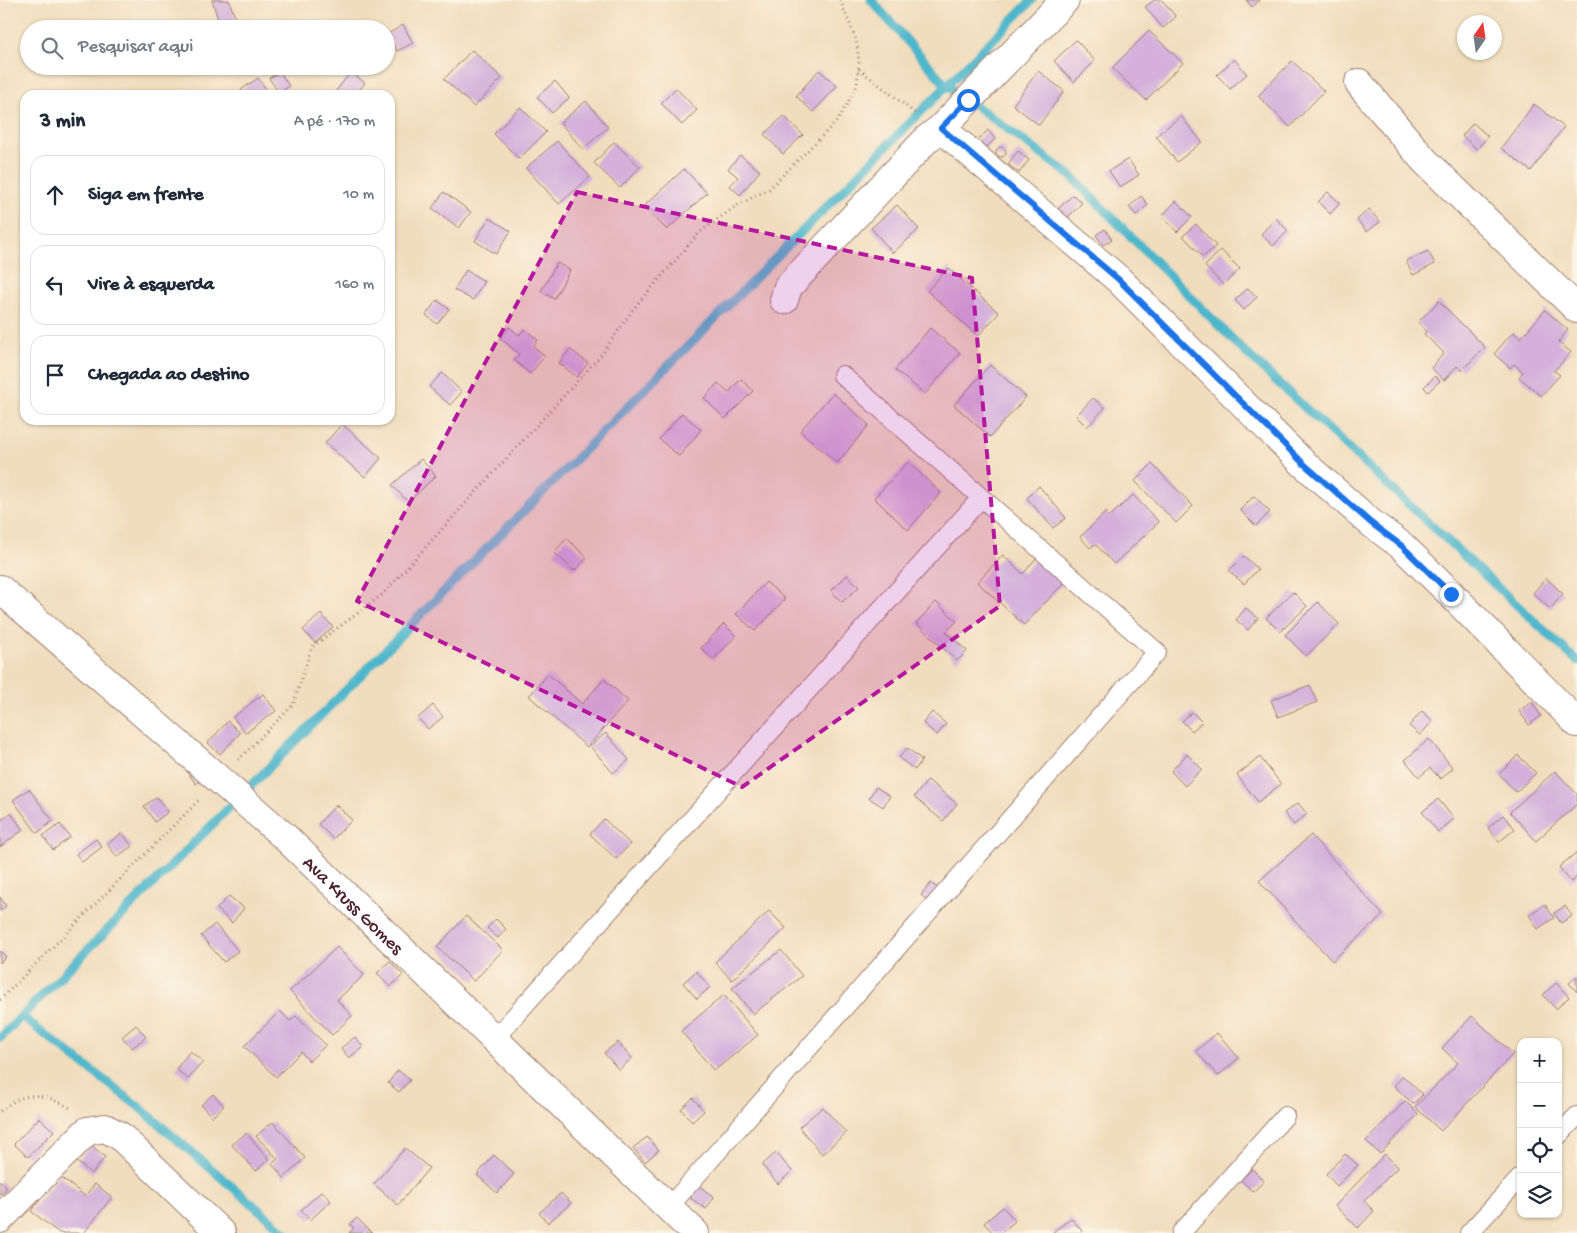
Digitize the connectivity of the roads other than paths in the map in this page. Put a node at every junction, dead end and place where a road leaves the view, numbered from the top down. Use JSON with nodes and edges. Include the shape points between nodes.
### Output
{"nodes":[{"id":1,"x":1065,"y":0,"type":"edge"},
{"id":2,"x":1359,"y":83,"type":"dead end"},
{"id":3,"x":941,"y":128,"type":"junction"},
{"id":4,"x":784,"y":300,"type":"dead end"},
{"id":5,"x":1577,"y":310,"type":"edge"},
{"id":6,"x":842,"y":375,"type":"dead end"},
{"id":7,"x":981,"y":498,"type":"junction"},
{"id":8,"x":0,"y":589,"type":"edge"},
{"id":9,"x":1577,"y":723,"type":"edge"},
{"id":10,"x":494,"y":1039,"type":"junction"},
{"id":11,"x":1285,"y":1116,"type":"dead end"},
{"id":12,"x":1577,"y":1116,"type":"edge"},
{"id":13,"x":1562,"y":1132,"type":"edge"},
{"id":14,"x":1517,"y":1180,"type":"edge"},
{"id":15,"x":668,"y":1208,"type":"junction"},
{"id":16,"x":0,"y":1219,"type":"edge"},
{"id":17,"x":221,"y":1233,"type":"edge"},
{"id":18,"x":694,"y":1233,"type":"edge"},
{"id":19,"x":1181,"y":1233,"type":"edge"},
{"id":20,"x":1468,"y":1233,"type":"edge"}],
"edges":[{"from":1,"to":3,"type":"street"},
{"from":2,"to":5,"type":"street","via":[[1424,160]]},
{"from":3,"to":4,"type":"street","via":[[920,146],[788,287]]},
{"from":3,"to":9,"type":"street","via":[[1118,279],[1304,464],[1402,546]]},
{"from":6,"to":7,"type":"lane"},
{"from":7,"to":10,"type":"lane"},
{"from":7,"to":15,"type":"lane","via":[[1157,652]]},
{"from":8,"to":10,"type":"street","name":"Ava Kruss Gomes","via":[[285,837]]},
{"from":10,"to":15,"type":"street","name":"Ava Kruss Gomes"},
{"from":11,"to":19,"type":"lane"},
{"from":12,"to":13,"type":"lane"},
{"from":14,"to":20,"type":"lane"},
{"from":15,"to":18,"type":"street","name":"Ava Kruss Gomes"},
{"from":16,"to":17,"type":"street","via":[[88,1131],[105,1128],[120,1136]]}]}
